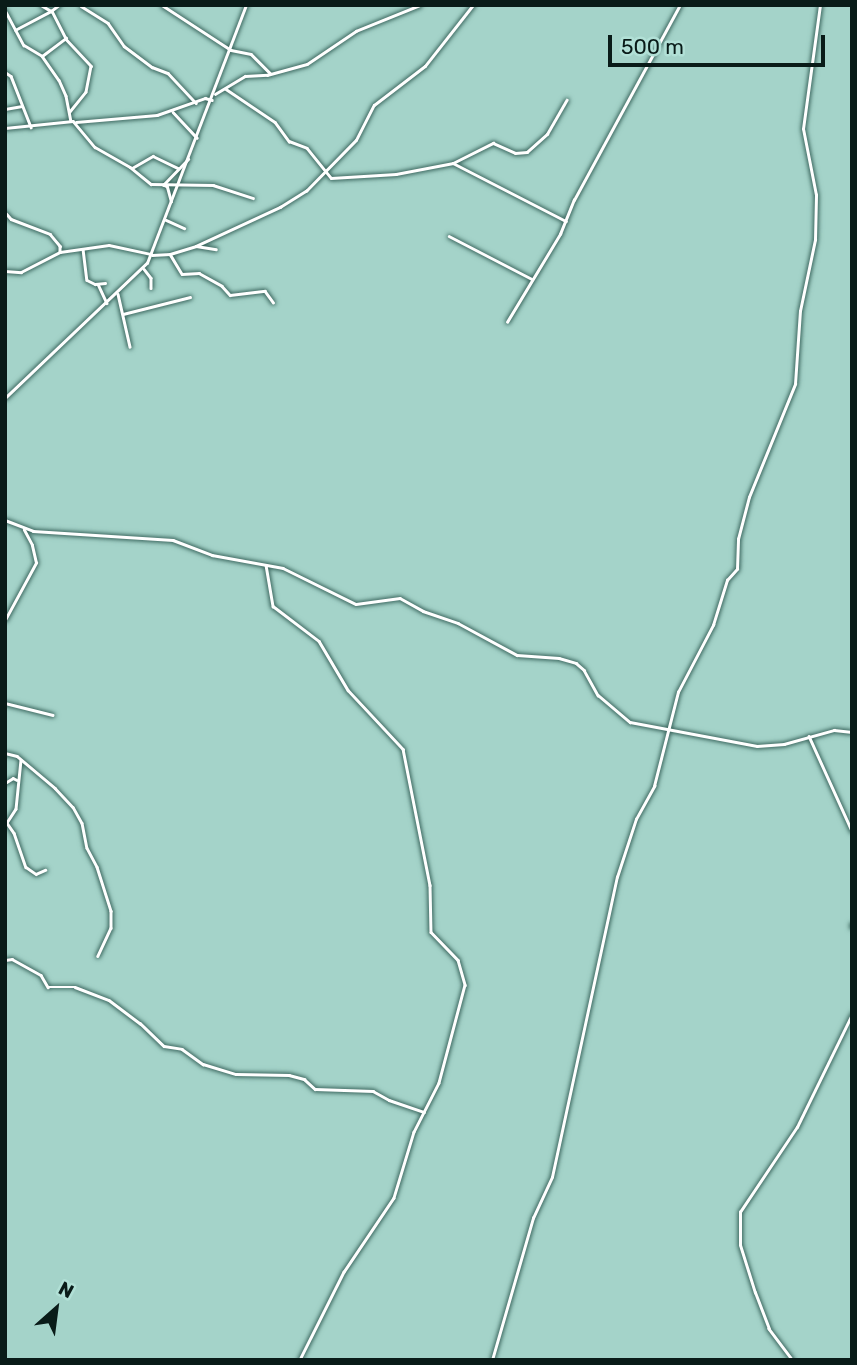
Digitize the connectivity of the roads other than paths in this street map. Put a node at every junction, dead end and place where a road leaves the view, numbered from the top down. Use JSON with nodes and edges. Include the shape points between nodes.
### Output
{"nodes":[{"id":1,"x":41,"y":5,"type":"edge"},
{"id":2,"x":59,"y":5,"type":"edge"},
{"id":3,"x":162,"y":5,"type":"edge"},
{"id":4,"x":246,"y":5,"type":"edge"},
{"id":5,"x":420,"y":5,"type":"edge"},
{"id":6,"x":473,"y":5,"type":"edge"},
{"id":7,"x":680,"y":5,"type":"edge"},
{"id":8,"x":820,"y":5,"type":"edge"},
{"id":9,"x":82,"y":6,"type":"edge"},
{"id":10,"x":5,"y":10,"type":"edge"},
{"id":11,"x":52,"y":11,"type":"junction"},
{"id":12,"x":7,"y":20,"type":"edge"},
{"id":13,"x":15,"y":30,"type":"junction"},
{"id":14,"x":66,"y":38,"type":"junction"},
{"id":15,"x":231,"y":50,"type":"junction"},
{"id":16,"x":42,"y":56,"type":"junction"},
{"id":17,"x":5,"y":72,"type":"edge"},
{"id":18,"x":270,"y":73,"type":"junction"},
{"id":19,"x":226,"y":89,"type":"junction"},
{"id":20,"x":215,"y":94,"type":"junction"},
{"id":21,"x":212,"y":100,"type":"junction"},
{"id":22,"x":567,"y":100,"type":"dead end"},
{"id":23,"x":196,"y":103,"type":"junction"},
{"id":24,"x":22,"y":106,"type":"junction"},
{"id":25,"x":5,"y":108,"type":"edge"},
{"id":26,"x":70,"y":112,"type":"junction"},
{"id":27,"x":173,"y":112,"type":"junction"},
{"id":28,"x":73,"y":122,"type":"junction"},
{"id":29,"x":31,"y":127,"type":"junction"},
{"id":30,"x":5,"y":128,"type":"edge"},
{"id":31,"x":197,"y":138,"type":"junction"},
{"id":32,"x":190,"y":156,"type":"junction"},
{"id":33,"x":453,"y":163,"type":"junction"},
{"id":34,"x":132,"y":168,"type":"junction"},
{"id":35,"x":178,"y":168,"type":"junction"},
{"id":36,"x":326,"y":173,"type":"junction"},
{"id":37,"x":163,"y":185,"type":"junction"},
{"id":38,"x":177,"y":186,"type":"junction"},
{"id":39,"x":253,"y":198,"type":"dead end"},
{"id":40,"x":172,"y":203,"type":"junction"},
{"id":41,"x":6,"y":214,"type":"edge"},
{"id":42,"x":166,"y":220,"type":"junction"},
{"id":43,"x":5,"y":221,"type":"edge"},
{"id":44,"x":566,"y":221,"type":"junction"},
{"id":45,"x":184,"y":228,"type":"dead end"},
{"id":46,"x":449,"y":236,"type":"dead end"},
{"id":47,"x":196,"y":246,"type":"junction"},
{"id":48,"x":83,"y":249,"type":"junction"},
{"id":49,"x":216,"y":249,"type":"dead end"},
{"id":50,"x":60,"y":252,"type":"junction"},
{"id":51,"x":170,"y":254,"type":"junction"},
{"id":52,"x":151,"y":255,"type":"junction"},
{"id":53,"x":144,"y":269,"type":"junction"},
{"id":54,"x":5,"y":271,"type":"edge"},
{"id":55,"x":532,"y":279,"type":"junction"},
{"id":56,"x":105,"y":283,"type":"dead end"},
{"id":57,"x":98,"y":284,"type":"junction"},
{"id":58,"x":151,"y":288,"type":"dead end"},
{"id":59,"x":118,"y":294,"type":"junction"},
{"id":60,"x":190,"y":297,"type":"dead end"},
{"id":61,"x":273,"y":302,"type":"dead end"},
{"id":62,"x":107,"y":304,"type":"junction"},
{"id":63,"x":123,"y":314,"type":"junction"},
{"id":64,"x":507,"y":322,"type":"dead end"},
{"id":65,"x":130,"y":347,"type":"dead end"},
{"id":66,"x":5,"y":398,"type":"edge"},
{"id":67,"x":5,"y":520,"type":"edge"},
{"id":68,"x":24,"y":530,"type":"junction"},
{"id":69,"x":266,"y":565,"type":"junction"},
{"id":70,"x":5,"y":620,"type":"edge"},
{"id":71,"x":6,"y":703,"type":"edge"},
{"id":72,"x":54,"y":715,"type":"dead end"},
{"id":73,"x":670,"y":729,"type":"junction"},
{"id":74,"x":852,"y":732,"type":"edge"},
{"id":75,"x":809,"y":736,"type":"junction"},
{"id":76,"x":5,"y":753,"type":"edge"},
{"id":77,"x":21,"y":760,"type":"junction"},
{"id":78,"x":18,"y":780,"type":"junction"},
{"id":79,"x":5,"y":783,"type":"edge"},
{"id":80,"x":852,"y":831,"type":"edge"},
{"id":81,"x":45,"y":870,"type":"dead end"},
{"id":82,"x":99,"y":956,"type":"dead end"},
{"id":83,"x":5,"y":960,"type":"edge"},
{"id":84,"x":852,"y":1014,"type":"edge"},
{"id":85,"x":424,"y":1112,"type":"junction"},
{"id":86,"x":300,"y":1360,"type":"edge"},
{"id":87,"x":492,"y":1360,"type":"edge"},
{"id":88,"x":792,"y":1360,"type":"edge"}],
"edges":[{"from":1,"to":11,"type":"street"},
{"from":2,"to":11,"type":"street"},
{"from":3,"to":15,"type":"street"},
{"from":4,"to":15,"type":"street"},
{"from":5,"to":18,"type":"street","via":[[356,31],[307,64]]},
{"from":6,"to":36,"type":"street","via":[[425,66],[374,105],[355,140]]},
{"from":7,"to":44,"type":"street"},
{"from":8,"to":73,"type":"street","via":[[803,121],[817,207],[800,311],[796,378],[749,497],[738,539],[737,569],[727,580],[713,625],[678,692]]},
{"from":9,"to":23,"type":"street","via":[[108,23],[124,46],[168,73]]},
{"from":10,"to":12,"type":"street"},
{"from":11,"to":13,"type":"street"},
{"from":11,"to":14,"type":"street"},
{"from":12,"to":13,"type":"street"},
{"from":13,"to":16,"type":"street","via":[[26,47]]},
{"from":14,"to":16,"type":"street"},
{"from":14,"to":26,"type":"street","via":[[91,66],[86,92]]},
{"from":15,"to":18,"type":"street","via":[[251,54]]},
{"from":15,"to":20,"type":"street"},
{"from":16,"to":26,"type":"street","via":[[59,80]]},
{"from":17,"to":24,"type":"street","via":[[10,74]]},
{"from":18,"to":19,"type":"street","via":[[245,76]]},
{"from":19,"to":20,"type":"street"},
{"from":19,"to":36,"type":"street","via":[[275,122],[289,141],[307,148]]},
{"from":20,"to":21,"type":"street"},
{"from":21,"to":23,"type":"street"},
{"from":21,"to":31,"type":"street"},
{"from":22,"to":33,"type":"street","via":[[543,138],[527,152],[515,153],[493,143]]},
{"from":23,"to":27,"type":"street"},
{"from":24,"to":25,"type":"street"},
{"from":24,"to":29,"type":"street"},
{"from":26,"to":28,"type":"street"},
{"from":27,"to":28,"type":"street"},
{"from":27,"to":31,"type":"street"},
{"from":28,"to":29,"type":"street"},
{"from":28,"to":34,"type":"street","via":[[96,148]]},
{"from":29,"to":30,"type":"street"},
{"from":31,"to":32,"type":"street"},
{"from":32,"to":35,"type":"street"},
{"from":32,"to":38,"type":"street"},
{"from":33,"to":36,"type":"street","via":[[351,178],[331,178]]},
{"from":33,"to":44,"type":"street"},
{"from":34,"to":35,"type":"street","via":[[153,156]]},
{"from":34,"to":37,"type":"street","via":[[151,184]]},
{"from":35,"to":37,"type":"street"},
{"from":36,"to":47,"type":"street","via":[[281,207]]},
{"from":37,"to":38,"type":"street"},
{"from":37,"to":40,"type":"street"},
{"from":38,"to":39,"type":"street","via":[[222,186]]},
{"from":38,"to":40,"type":"street"},
{"from":40,"to":42,"type":"street"},
{"from":41,"to":43,"type":"street"},
{"from":41,"to":50,"type":"street","via":[[50,234]]},
{"from":42,"to":45,"type":"street"},
{"from":42,"to":52,"type":"street"},
{"from":44,"to":55,"type":"street"},
{"from":46,"to":55,"type":"street"},
{"from":47,"to":49,"type":"street"},
{"from":47,"to":51,"type":"street"},
{"from":48,"to":50,"type":"street"},
{"from":48,"to":52,"type":"street","via":[[109,245]]},
{"from":48,"to":57,"type":"street","via":[[86,279]]},
{"from":50,"to":54,"type":"street","via":[[21,272]]},
{"from":51,"to":52,"type":"street"},
{"from":51,"to":61,"type":"street","via":[[182,274],[204,275],[230,295],[265,291]]},
{"from":52,"to":53,"type":"street"},
{"from":53,"to":58,"type":"street"},
{"from":53,"to":59,"type":"street"},
{"from":55,"to":64,"type":"street"},
{"from":56,"to":57,"type":"street"},
{"from":57,"to":62,"type":"street"},
{"from":59,"to":62,"type":"street"},
{"from":59,"to":63,"type":"street"},
{"from":60,"to":63,"type":"street"},
{"from":62,"to":66,"type":"street"},
{"from":63,"to":65,"type":"street"},
{"from":67,"to":68,"type":"street"},
{"from":68,"to":69,"type":"street","via":[[167,538],[212,555]]},
{"from":68,"to":70,"type":"street","via":[[36,563]]},
{"from":69,"to":73,"type":"street","via":[[298,574],[354,604],[397,597],[458,622],[520,656],[559,657],[576,663],[598,695],[624,718]]},
{"from":69,"to":85,"type":"street","via":[[273,606],[319,641],[348,690],[393,736],[406,757],[430,885],[431,932],[457,958],[465,983],[443,1070]]},
{"from":71,"to":72,"type":"street"},
{"from":73,"to":75,"type":"street","via":[[757,746]]},
{"from":73,"to":87,"type":"street","via":[[654,786],[636,818],[617,877],[552,1177],[533,1218]]},
{"from":74,"to":75,"type":"street","via":[[834,730]]},
{"from":75,"to":80,"type":"street"},
{"from":76,"to":77,"type":"street"},
{"from":77,"to":78,"type":"street"},
{"from":77,"to":82,"type":"street","via":[[58,791],[83,825],[111,911],[111,928]]},
{"from":78,"to":79,"type":"street"},
{"from":78,"to":81,"type":"street","via":[[16,809],[7,823],[26,867],[36,874]]},
{"from":83,"to":85,"type":"street","via":[[12,959],[38,974],[48,987],[66,985],[103,997],[164,1046],[182,1049],[203,1064],[236,1074],[289,1075],[304,1079],[315,1089],[378,1092]]},
{"from":84,"to":88,"type":"street","via":[[797,1127],[740,1212],[740,1245],[755,1293],[769,1329]]},
{"from":85,"to":86,"type":"street","via":[[394,1198],[344,1272]]}]}
